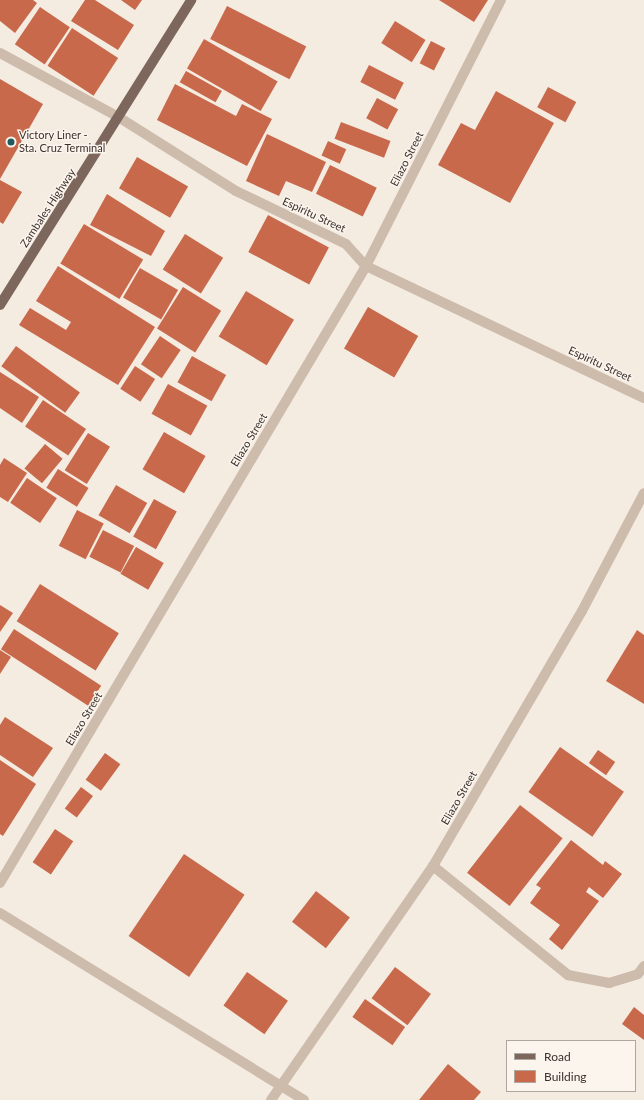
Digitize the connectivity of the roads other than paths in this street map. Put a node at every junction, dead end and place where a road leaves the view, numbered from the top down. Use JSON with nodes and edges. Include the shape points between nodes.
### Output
{"nodes":[{"id":1,"x":191,"y":0,"type":"edge"},
{"id":2,"x":501,"y":0,"type":"edge"},
{"id":3,"x":0,"y":53,"type":"edge"},
{"id":4,"x":120,"y":118,"type":"junction"},
{"id":5,"x":366,"y":266,"type":"junction"},
{"id":6,"x":0,"y":305,"type":"edge"},
{"id":7,"x":644,"y":398,"type":"edge"},
{"id":8,"x":644,"y":493,"type":"edge"},
{"id":9,"x":433,"y":866,"type":"junction"},
{"id":10,"x":0,"y":884,"type":"edge"},
{"id":11,"x":0,"y":913,"type":"edge"},
{"id":12,"x":644,"y":966,"type":"edge"},
{"id":13,"x":281,"y":1085,"type":"junction"},
{"id":14,"x":271,"y":1100,"type":"edge"},
{"id":15,"x":304,"y":1100,"type":"edge"}],
"edges":[{"from":1,"to":4,"type":"main road","name":"Zambales Highway"},
{"from":2,"to":5,"type":"street","name":"Eliazo Street"},
{"from":3,"to":4,"type":"street","name":"Espiritu Street"},
{"from":4,"to":5,"type":"street","name":"Espiritu Street","via":[[236,191],[346,244]]},
{"from":4,"to":6,"type":"main road","name":"Zambales Highway"},
{"from":5,"to":7,"type":"street","name":"Espiritu Street"},
{"from":5,"to":10,"type":"street","name":"Eliazo Street"},
{"from":8,"to":9,"type":"street","name":"Eliazo Street","via":[[582,611]]},
{"from":9,"to":12,"type":"street","via":[[568,975],[609,983],[638,974]]},
{"from":9,"to":13,"type":"street","name":"Eliazo Street"},
{"from":11,"to":13,"type":"street"},
{"from":13,"to":14,"type":"street","name":"Eliazo Street"},
{"from":13,"to":15,"type":"street"}]}
